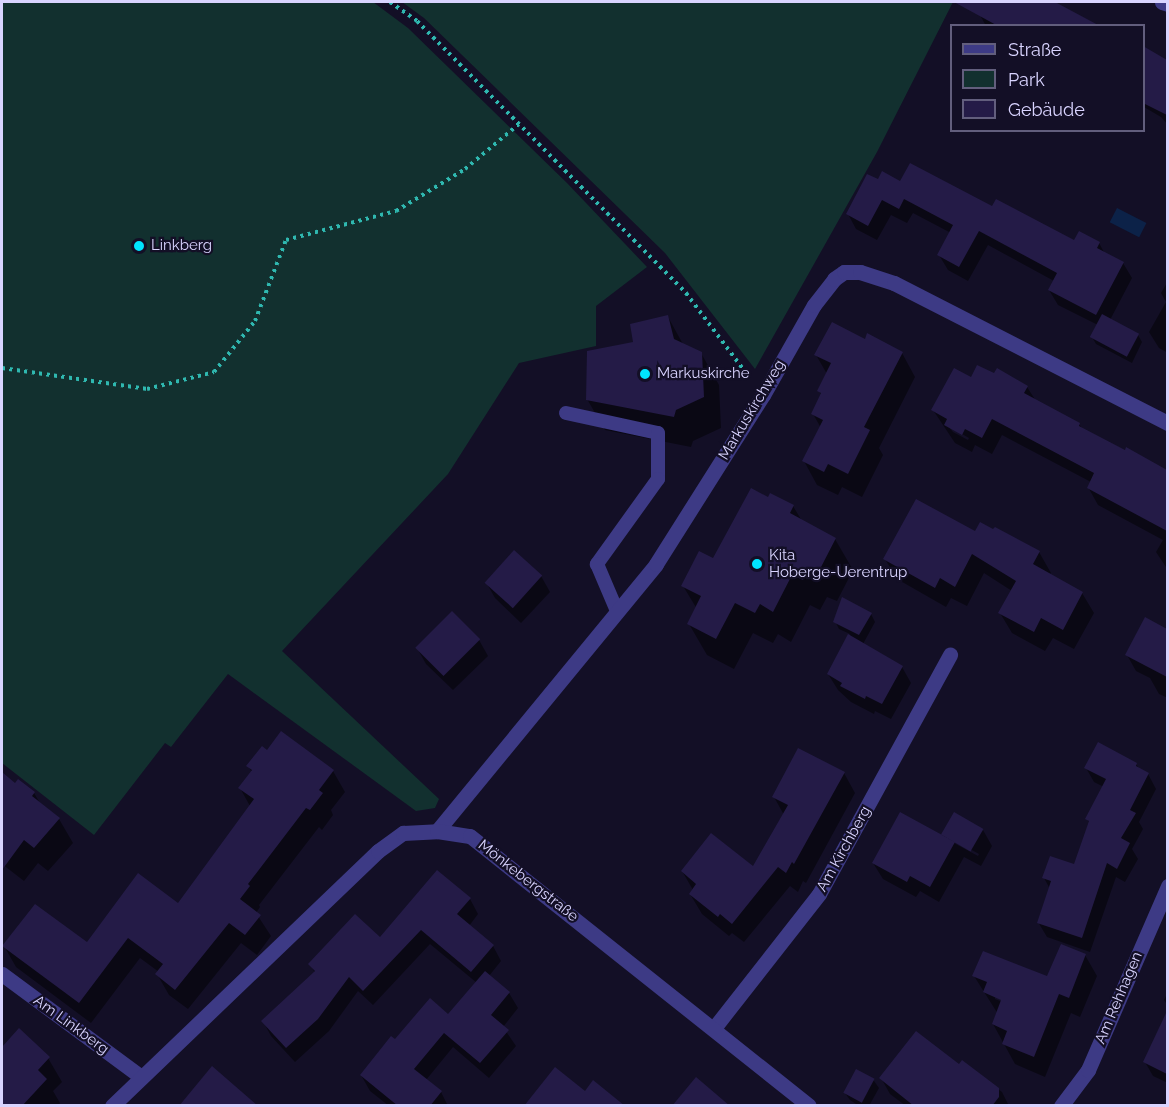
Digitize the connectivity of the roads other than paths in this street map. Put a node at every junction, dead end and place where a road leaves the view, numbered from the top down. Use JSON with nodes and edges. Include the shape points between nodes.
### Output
{"nodes":[{"id":1,"x":1162,"y":2,"type":"edge"},
{"id":2,"x":1167,"y":4,"type":"edge"},
{"id":3,"x":566,"y":413,"type":"dead end"},
{"id":4,"x":1167,"y":423,"type":"edge"},
{"id":5,"x":617,"y":611,"type":"junction"},
{"id":6,"x":950,"y":655,"type":"dead end"},
{"id":7,"x":437,"y":831,"type":"junction"},
{"id":8,"x":1167,"y":886,"type":"edge"},
{"id":9,"x":2,"y":974,"type":"edge"},
{"id":10,"x":714,"y":1028,"type":"junction"},
{"id":11,"x":140,"y":1076,"type":"junction"},
{"id":12,"x":112,"y":1106,"type":"edge"},
{"id":13,"x":809,"y":1106,"type":"edge"},
{"id":14,"x":1060,"y":1106,"type":"edge"}],
"edges":[{"from":1,"to":2,"type":"street"},
{"from":3,"to":5,"type":"lane","via":[[658,433],[658,479],[597,564]]},
{"from":4,"to":5,"type":"street","name":"Markuskirchweg","via":[[894,283],[860,272],[844,272],[814,305],[763,395],[656,564]]},
{"from":5,"to":7,"type":"street","name":"Markuskirchweg"},
{"from":6,"to":10,"type":"street","name":"Am Kirchberg","via":[[819,894]]},
{"from":7,"to":10,"type":"street","name":"Mönkebergstraße","via":[[470,836]]},
{"from":7,"to":11,"type":"street","name":"Mönkebergstraße","via":[[404,833],[378,851]]},
{"from":8,"to":14,"type":"street","name":"Am Rehhagen","via":[[1088,1070]]},
{"from":9,"to":11,"type":"street","name":"Am Linkberg"},
{"from":10,"to":13,"type":"street","name":"Mönkebergstraße"},
{"from":11,"to":12,"type":"street","name":"Mönkebergstraße"}]}
